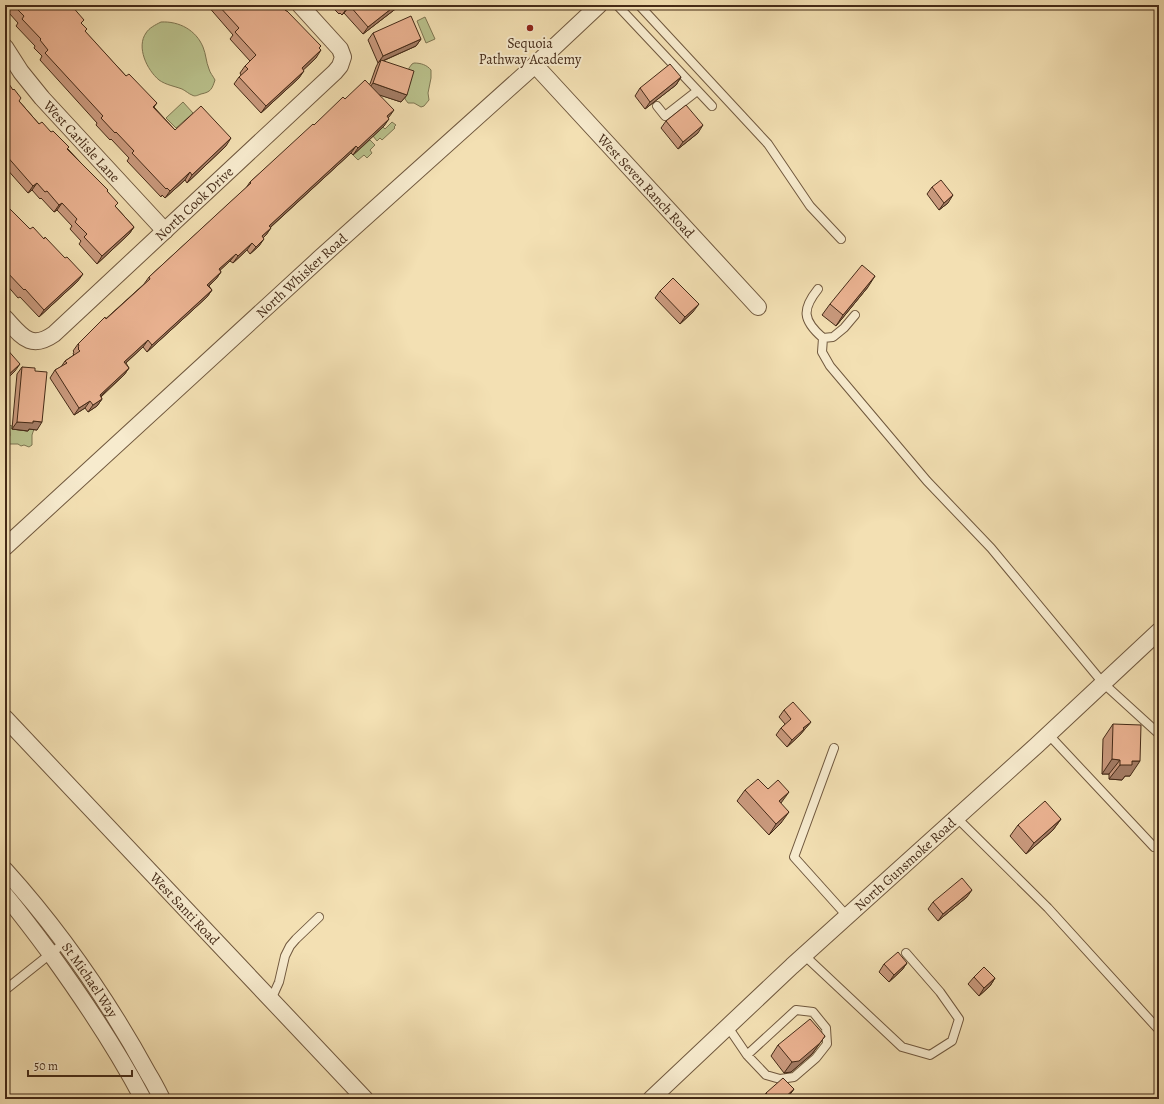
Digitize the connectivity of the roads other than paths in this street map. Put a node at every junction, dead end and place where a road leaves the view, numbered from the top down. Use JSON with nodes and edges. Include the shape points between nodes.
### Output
{"nodes":[{"id":1,"x":300,"y":5,"type":"edge"},
{"id":2,"x":599,"y":5,"type":"edge"},
{"id":3,"x":617,"y":5,"type":"edge"},
{"id":4,"x":639,"y":5,"type":"edge"},
{"id":5,"x":5,"y":47,"type":"edge"},
{"id":6,"x":535,"y":65,"type":"junction"},
{"id":7,"x":697,"y":91,"type":"junction"},
{"id":8,"x":656,"y":106,"type":"edge"},
{"id":9,"x":712,"y":106,"type":"dead end"},
{"id":10,"x":165,"y":231,"type":"junction"},
{"id":11,"x":841,"y":239,"type":"dead end"},
{"id":12,"x":818,"y":288,"type":"dead end"},
{"id":13,"x":758,"y":307,"type":"dead end"},
{"id":14,"x":855,"y":316,"type":"dead end"},
{"id":15,"x":5,"y":318,"type":"edge"},
{"id":16,"x":823,"y":338,"type":"junction"},
{"id":17,"x":5,"y":548,"type":"edge"},
{"id":18,"x":1159,"y":631,"type":"edge"},
{"id":19,"x":1103,"y":683,"type":"junction"},
{"id":20,"x":5,"y":718,"type":"edge"},
{"id":21,"x":1048,"y":734,"type":"junction"},
{"id":22,"x":1159,"y":734,"type":"edge"},
{"id":23,"x":834,"y":748,"type":"dead end"},
{"id":24,"x":956,"y":817,"type":"junction"},
{"id":25,"x":1159,"y":842,"type":"edge"},
{"id":26,"x":5,"y":870,"type":"edge"},
{"id":27,"x":5,"y":895,"type":"edge"},
{"id":28,"x":846,"y":916,"type":"junction"},
{"id":29,"x":319,"y":918,"type":"dead end"},
{"id":30,"x":64,"y":943,"type":"junction"},
{"id":31,"x":50,"y":953,"type":"junction"},
{"id":32,"x":906,"y":953,"type":"dead end"},
{"id":33,"x":804,"y":955,"type":"junction"},
{"id":34,"x":5,"y":990,"type":"edge"},
{"id":35,"x":271,"y":1000,"type":"junction"},
{"id":36,"x":728,"y":1027,"type":"junction"},
{"id":37,"x":1159,"y":1030,"type":"edge"},
{"id":38,"x":747,"y":1055,"type":"junction"},
{"id":39,"x":151,"y":1096,"type":"edge"},
{"id":40,"x":365,"y":1099,"type":"edge"},
{"id":41,"x":651,"y":1099,"type":"edge"}],
"edges":[{"from":1,"to":10,"type":"street","name":"North Cook Drive","via":[[340,49],[343,57],[340,66]]},
{"from":2,"to":6,"type":"street","name":"North Whisker Road"},
{"from":3,"to":7,"type":"lane"},
{"from":4,"to":11,"type":"lane","via":[[768,144],[810,206]]},
{"from":5,"to":10,"type":"street","name":"West Carlisle Lane","via":[[42,98]]},
{"from":6,"to":13,"type":"street","name":"West Seven Ranch Road"},
{"from":6,"to":17,"type":"street","name":"North Whisker Road","via":[[319,259]]},
{"from":7,"to":8,"type":"lane","via":[[665,116]]},
{"from":7,"to":9,"type":"lane"},
{"from":10,"to":15,"type":"street","name":"North Cook Drive","via":[[48,339],[39,342],[29,340],[21,336]]},
{"from":12,"to":16,"type":"lane","via":[[806,309],[807,320],[814,331]]},
{"from":14,"to":16,"type":"lane","via":[[833,337]]},
{"from":16,"to":19,"type":"lane","via":[[822,352],[830,366],[927,480],[991,548]]},
{"from":18,"to":19,"type":"street","name":"North Gunsmoke Road"},
{"from":19,"to":21,"type":"street","name":"North Gunsmoke Road"},
{"from":19,"to":22,"type":"lane"},
{"from":20,"to":35,"type":"street","name":"West Santi Road"},
{"from":21,"to":24,"type":"street","name":"North Gunsmoke Road"},
{"from":21,"to":25,"type":"lane","via":[[1154,847]]},
{"from":23,"to":28,"type":"lane","via":[[794,857]]},
{"from":24,"to":28,"type":"street","name":"North Gunsmoke Road"},
{"from":24,"to":37,"type":"lane","via":[[1048,908]]},
{"from":26,"to":30,"type":"street","name":"St Michael Way"},
{"from":27,"to":31,"type":"street","name":"St Michael Way"},
{"from":28,"to":33,"type":"street","name":"North Gunsmoke Road"},
{"from":29,"to":35,"type":"lane","via":[[290,946]]},
{"from":30,"to":31,"type":"lane"},
{"from":30,"to":39,"type":"street","name":"St Michael Way","via":[[104,1000],[150,1075]]},
{"from":31,"to":34,"type":"lane"},
{"from":31,"to":39,"type":"street","name":"St Michael Way","via":[[113,1046]]},
{"from":32,"to":33,"type":"lane","via":[[940,992],[959,1020],[952,1041],[930,1056],[902,1047]]},
{"from":33,"to":36,"type":"street","name":"North Gunsmoke Road"},
{"from":35,"to":40,"type":"street","name":"West Santi Road"},
{"from":36,"to":38,"type":"lane"},
{"from":36,"to":41,"type":"street","name":"North Gunsmoke Road"},
{"from":38,"to":38,"type":"lane","via":[[766,1075],[780,1079],[794,1077],[816,1058],[827,1044],[826,1028],[813,1012],[796,1010]]}]}
